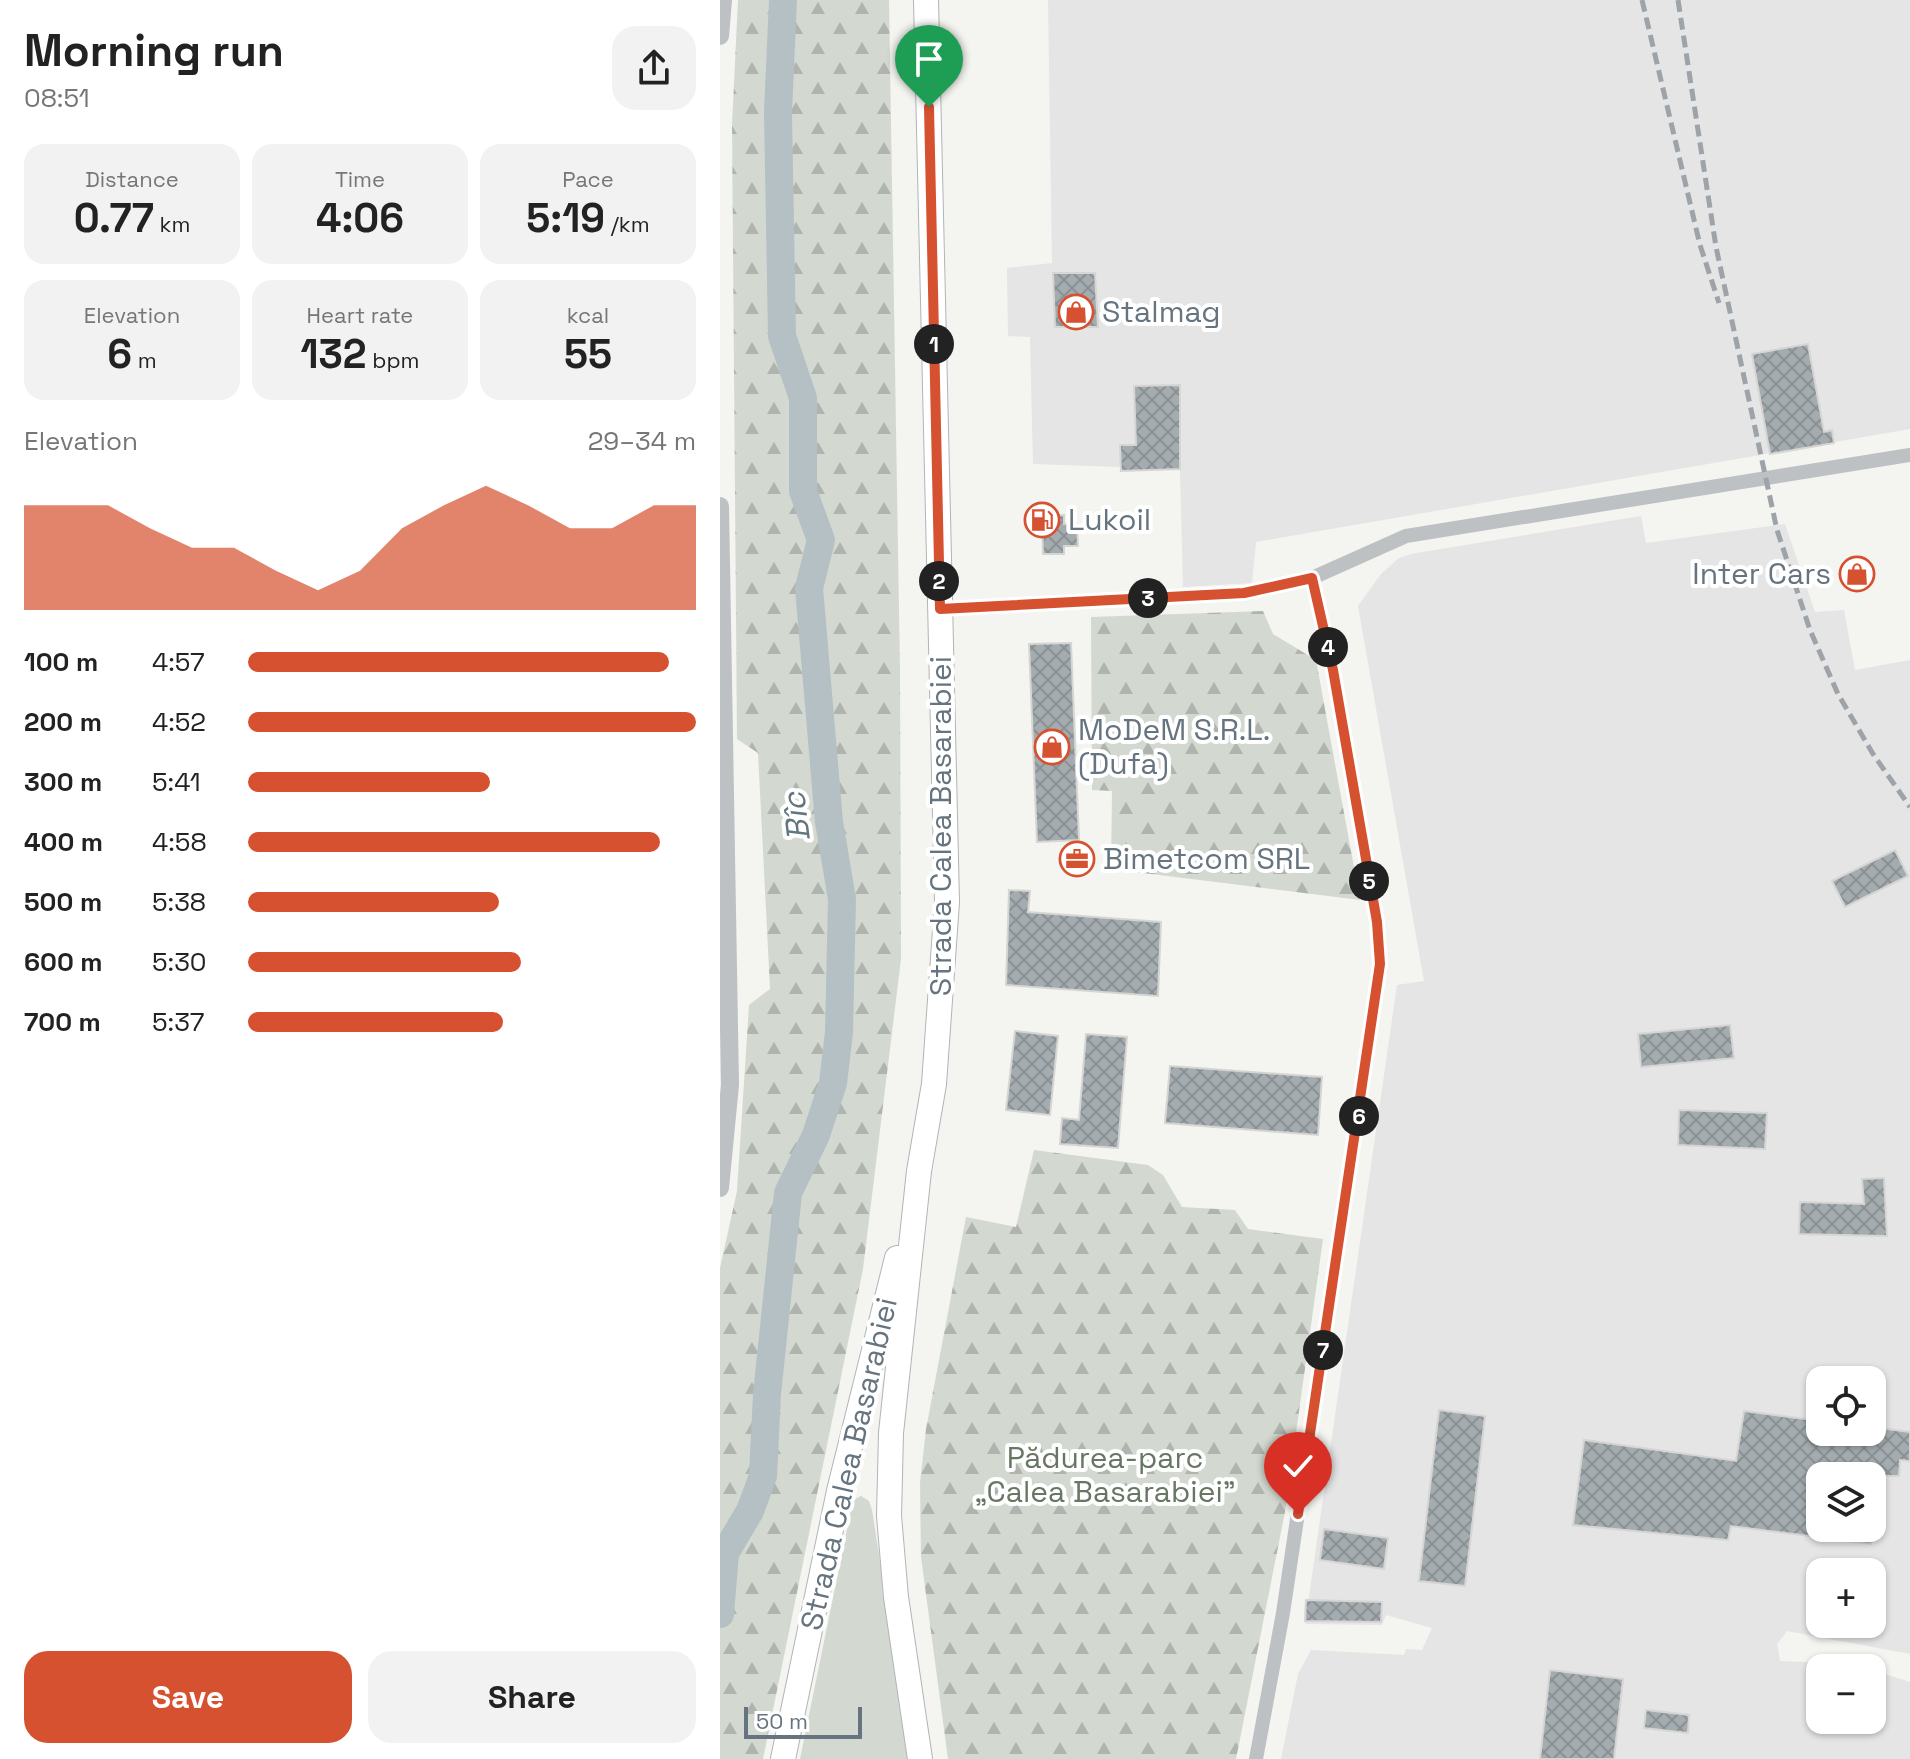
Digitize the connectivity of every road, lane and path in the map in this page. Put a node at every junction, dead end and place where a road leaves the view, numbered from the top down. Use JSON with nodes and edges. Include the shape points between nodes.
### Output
{"nodes":[{"id":1,"x":723,"y":0,"type":"edge"},
{"id":2,"x":926,"y":0,"type":"edge"},
{"id":3,"x":720,"y":36,"type":"edge"},
{"id":4,"x":1910,"y":455,"type":"edge"},
{"id":5,"x":720,"y":506,"type":"edge"},
{"id":6,"x":1312,"y":578,"type":"junction"},
{"id":7,"x":940,"y":609,"type":"junction"},
{"id":8,"x":919,"y":1171,"type":"junction"},
{"id":9,"x":720,"y":1188,"type":"edge"},
{"id":10,"x":783,"y":1759,"type":"edge"},
{"id":11,"x":920,"y":1759,"type":"edge"},
{"id":12,"x":1256,"y":1759,"type":"edge"}],
"edges":[{"from":1,"to":3,"type":"street"},
{"from":2,"to":7,"type":"main road","name":"Strada Calea Basarabiei"},
{"from":4,"to":6,"type":"street","via":[[1406,536]]},
{"from":5,"to":9,"type":"street","via":[[730,1085]]},
{"from":6,"to":7,"type":"street","via":[[1244,593]]},
{"from":6,"to":12,"type":"street","via":[[1336,686],[1380,964],[1283,1613]]},
{"from":7,"to":8,"type":"main road","name":"Strada Calea Basarabiei","via":[[947,902],[939,1030]]},
{"from":8,"to":10,"type":"main road","name":"Strada Calea Basarabiei","via":[[839,1491]]},
{"from":8,"to":11,"type":"main road","name":"Strada Calea Basarabiei","via":[[891,1433],[889,1516]]}]}
